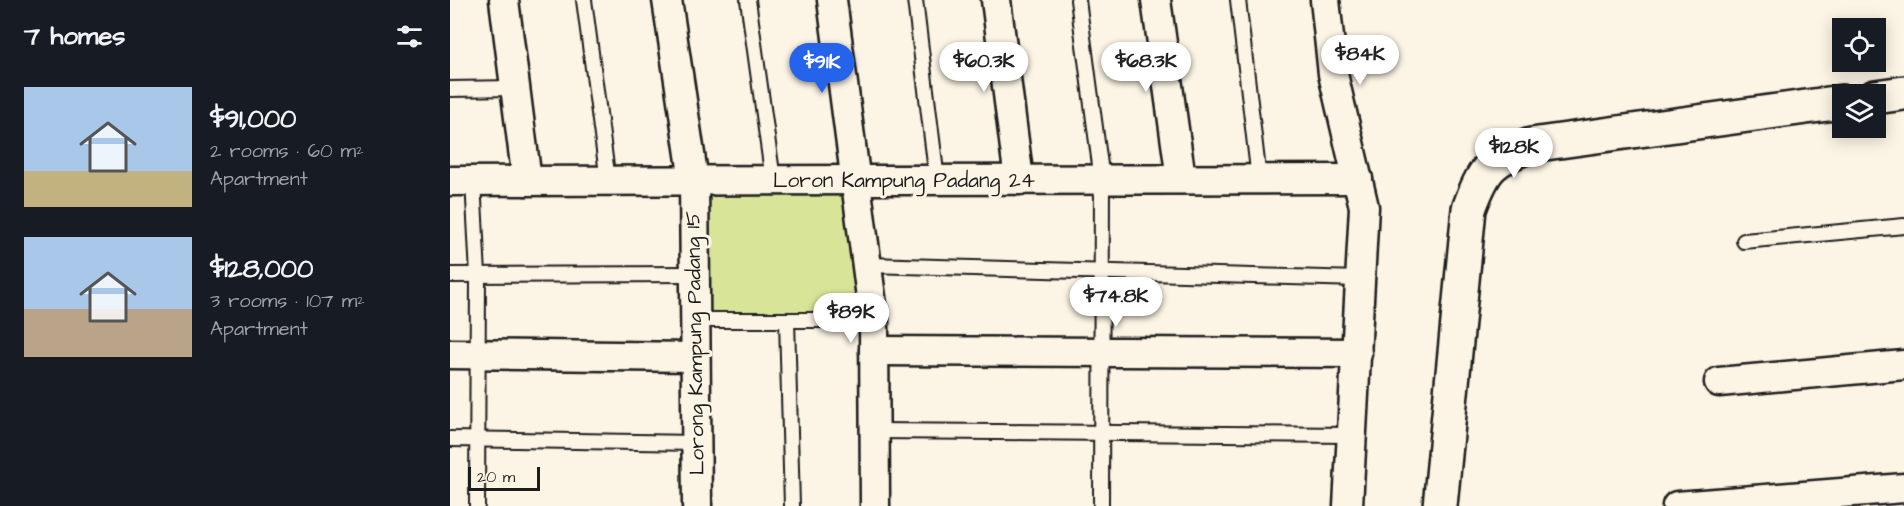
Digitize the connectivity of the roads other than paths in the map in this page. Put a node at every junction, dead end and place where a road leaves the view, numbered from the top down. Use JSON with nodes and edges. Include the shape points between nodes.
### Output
{"nodes":[{"id":1,"x":504,"y":0,"type":"edge"},
{"id":2,"x":584,"y":0,"type":"edge"},
{"id":3,"x":667,"y":0,"type":"edge"},
{"id":4,"x":748,"y":0,"type":"edge"},
{"id":5,"x":832,"y":0,"type":"edge"},
{"id":6,"x":915,"y":0,"type":"edge"},
{"id":7,"x":996,"y":0,"type":"edge"},
{"id":8,"x":1078,"y":0,"type":"edge"},
{"id":9,"x":1156,"y":0,"type":"edge"},
{"id":10,"x":1238,"y":0,"type":"edge"},
{"id":11,"x":1325,"y":0,"type":"edge"},
{"id":12,"x":450,"y":88,"type":"edge"},
{"id":13,"x":515,"y":88,"type":"junction"},
{"id":14,"x":1904,"y":93,"type":"edge"},
{"id":15,"x":1886,"y":95,"type":"edge"},
{"id":16,"x":1832,"y":103,"type":"edge"},
{"id":17,"x":1181,"y":179,"type":"junction"},
{"id":18,"x":1259,"y":179,"type":"junction"},
{"id":19,"x":1358,"y":179,"type":"junction"},
{"id":20,"x":773,"y":180,"type":"junction"},
{"id":21,"x":858,"y":180,"type":"junction"},
{"id":22,"x":937,"y":180,"type":"junction"},
{"id":23,"x":1018,"y":180,"type":"junction"},
{"id":24,"x":1102,"y":180,"type":"junction"},
{"id":25,"x":461,"y":181,"type":"edge"},
{"id":26,"x":527,"y":181,"type":"junction"},
{"id":27,"x":608,"y":181,"type":"junction"},
{"id":28,"x":693,"y":181,"type":"junction"},
{"id":29,"x":1904,"y":226,"type":"edge"},
{"id":30,"x":1744,"y":241,"type":"dead end"},
{"id":31,"x":868,"y":265,"type":"junction"},
{"id":32,"x":1102,"y":272,"type":"junction"},
{"id":33,"x":478,"y":274,"type":"junction"},
{"id":34,"x":694,"y":274,"type":"junction"},
{"id":35,"x":450,"y":275,"type":"edge"},
{"id":36,"x":1360,"y":279,"type":"junction"},
{"id":37,"x":695,"y":320,"type":"junction"},
{"id":38,"x":787,"y":320,"type":"junction"},
{"id":39,"x":874,"y":320,"type":"junction"},
{"id":40,"x":874,"y":351,"type":"junction"},
{"id":41,"x":1102,"y":351,"type":"junction"},
{"id":42,"x":478,"y":353,"type":"junction"},
{"id":43,"x":1357,"y":353,"type":"junction"},
{"id":44,"x":450,"y":354,"type":"edge"},
{"id":45,"x":695,"y":357,"type":"junction"},
{"id":46,"x":1904,"y":365,"type":"edge"},
{"id":47,"x":1719,"y":382,"type":"dead end"},
{"id":48,"x":874,"y":431,"type":"junction"},
{"id":49,"x":1101,"y":432,"type":"junction"},
{"id":50,"x":1353,"y":435,"type":"junction"},
{"id":51,"x":450,"y":439,"type":"edge"},
{"id":52,"x":478,"y":439,"type":"junction"},
{"id":53,"x":696,"y":442,"type":"junction"},
{"id":54,"x":1904,"y":488,"type":"edge"},
{"id":55,"x":1713,"y":505,"type":"edge"},
{"id":56,"x":477,"y":506,"type":"edge"},
{"id":57,"x":697,"y":506,"type":"edge"},
{"id":58,"x":792,"y":506,"type":"edge"},
{"id":59,"x":874,"y":506,"type":"edge"},
{"id":60,"x":1101,"y":506,"type":"edge"},
{"id":61,"x":1348,"y":506,"type":"edge"},
{"id":62,"x":1440,"y":506,"type":"edge"},
{"id":63,"x":1677,"y":506,"type":"edge"}],
"edges":[{"from":1,"to":13,"type":"street"},
{"from":2,"to":27,"type":"lane"},
{"from":3,"to":28,"type":"street","name":"Lorong Kampung Padang 15"},
{"from":4,"to":20,"type":"lane"},
{"from":5,"to":21,"type":"street"},
{"from":6,"to":22,"type":"lane"},
{"from":7,"to":23,"type":"street"},
{"from":8,"to":24,"type":"lane"},
{"from":9,"to":17,"type":"street"},
{"from":10,"to":18,"type":"lane"},
{"from":11,"to":19,"type":"street","via":[[1333,74]]},
{"from":12,"to":13,"type":"lane"},
{"from":13,"to":26,"type":"street"},
{"from":14,"to":15,"type":"street"},
{"from":16,"to":62,"type":"street","via":[[1531,145],[1500,156],[1479,181],[1469,209]]},
{"from":17,"to":18,"type":"street","name":"Loron Kampung Padang 24"},
{"from":17,"to":24,"type":"street","name":"Loron Kampung Padang 24"},
{"from":18,"to":19,"type":"street","name":"Loron Kampung Padang 24"},
{"from":19,"to":36,"type":"street","via":[[1365,234]]},
{"from":20,"to":21,"type":"street","name":"Loron Kampung Padang 24"},
{"from":20,"to":28,"type":"street","name":"Loron Kampung Padang 24"},
{"from":21,"to":22,"type":"street","name":"Loron Kampung Padang 24"},
{"from":21,"to":31,"type":"street"},
{"from":22,"to":23,"type":"street","name":"Loron Kampung Padang 24"},
{"from":23,"to":24,"type":"street","name":"Loron Kampung Padang 24"},
{"from":24,"to":32,"type":"lane"},
{"from":25,"to":26,"type":"street","name":"Loron Kampung Padang 24"},
{"from":25,"to":33,"type":"lane"},
{"from":26,"to":27,"type":"street","name":"Loron Kampung Padang 24"},
{"from":27,"to":28,"type":"street","name":"Loron Kampung Padang 24"},
{"from":28,"to":34,"type":"street","name":"Lorong Kampung Padang 15"},
{"from":29,"to":30,"type":"lane"},
{"from":31,"to":32,"type":"lane"},
{"from":31,"to":39,"type":"street"},
{"from":32,"to":36,"type":"lane"},
{"from":32,"to":41,"type":"lane"},
{"from":33,"to":34,"type":"lane"},
{"from":33,"to":35,"type":"lane"},
{"from":33,"to":42,"type":"lane"},
{"from":34,"to":37,"type":"street","name":"Lorong Kampung Padang 15"},
{"from":36,"to":43,"type":"street"},
{"from":37,"to":38,"type":"lane"},
{"from":37,"to":45,"type":"street","name":"Lorong Kampung Padang 15"},
{"from":38,"to":39,"type":"lane"},
{"from":38,"to":58,"type":"lane"},
{"from":39,"to":40,"type":"street"},
{"from":40,"to":41,"type":"street"},
{"from":40,"to":48,"type":"street"},
{"from":41,"to":43,"type":"street"},
{"from":41,"to":49,"type":"lane"},
{"from":42,"to":44,"type":"street"},
{"from":42,"to":45,"type":"street"},
{"from":42,"to":52,"type":"lane"},
{"from":43,"to":50,"type":"street"},
{"from":45,"to":53,"type":"street","name":"Lorong Kampung Padang 15"},
{"from":46,"to":47,"type":"street"},
{"from":48,"to":49,"type":"lane"},
{"from":48,"to":59,"type":"street"},
{"from":49,"to":50,"type":"lane"},
{"from":49,"to":60,"type":"lane"},
{"from":50,"to":61,"type":"street"},
{"from":51,"to":52,"type":"lane"},
{"from":52,"to":53,"type":"lane"},
{"from":52,"to":56,"type":"lane"},
{"from":53,"to":57,"type":"street","name":"Lorong Kampung Padang 15"},
{"from":54,"to":55,"type":"street"},
{"from":55,"to":63,"type":"street"}]}
